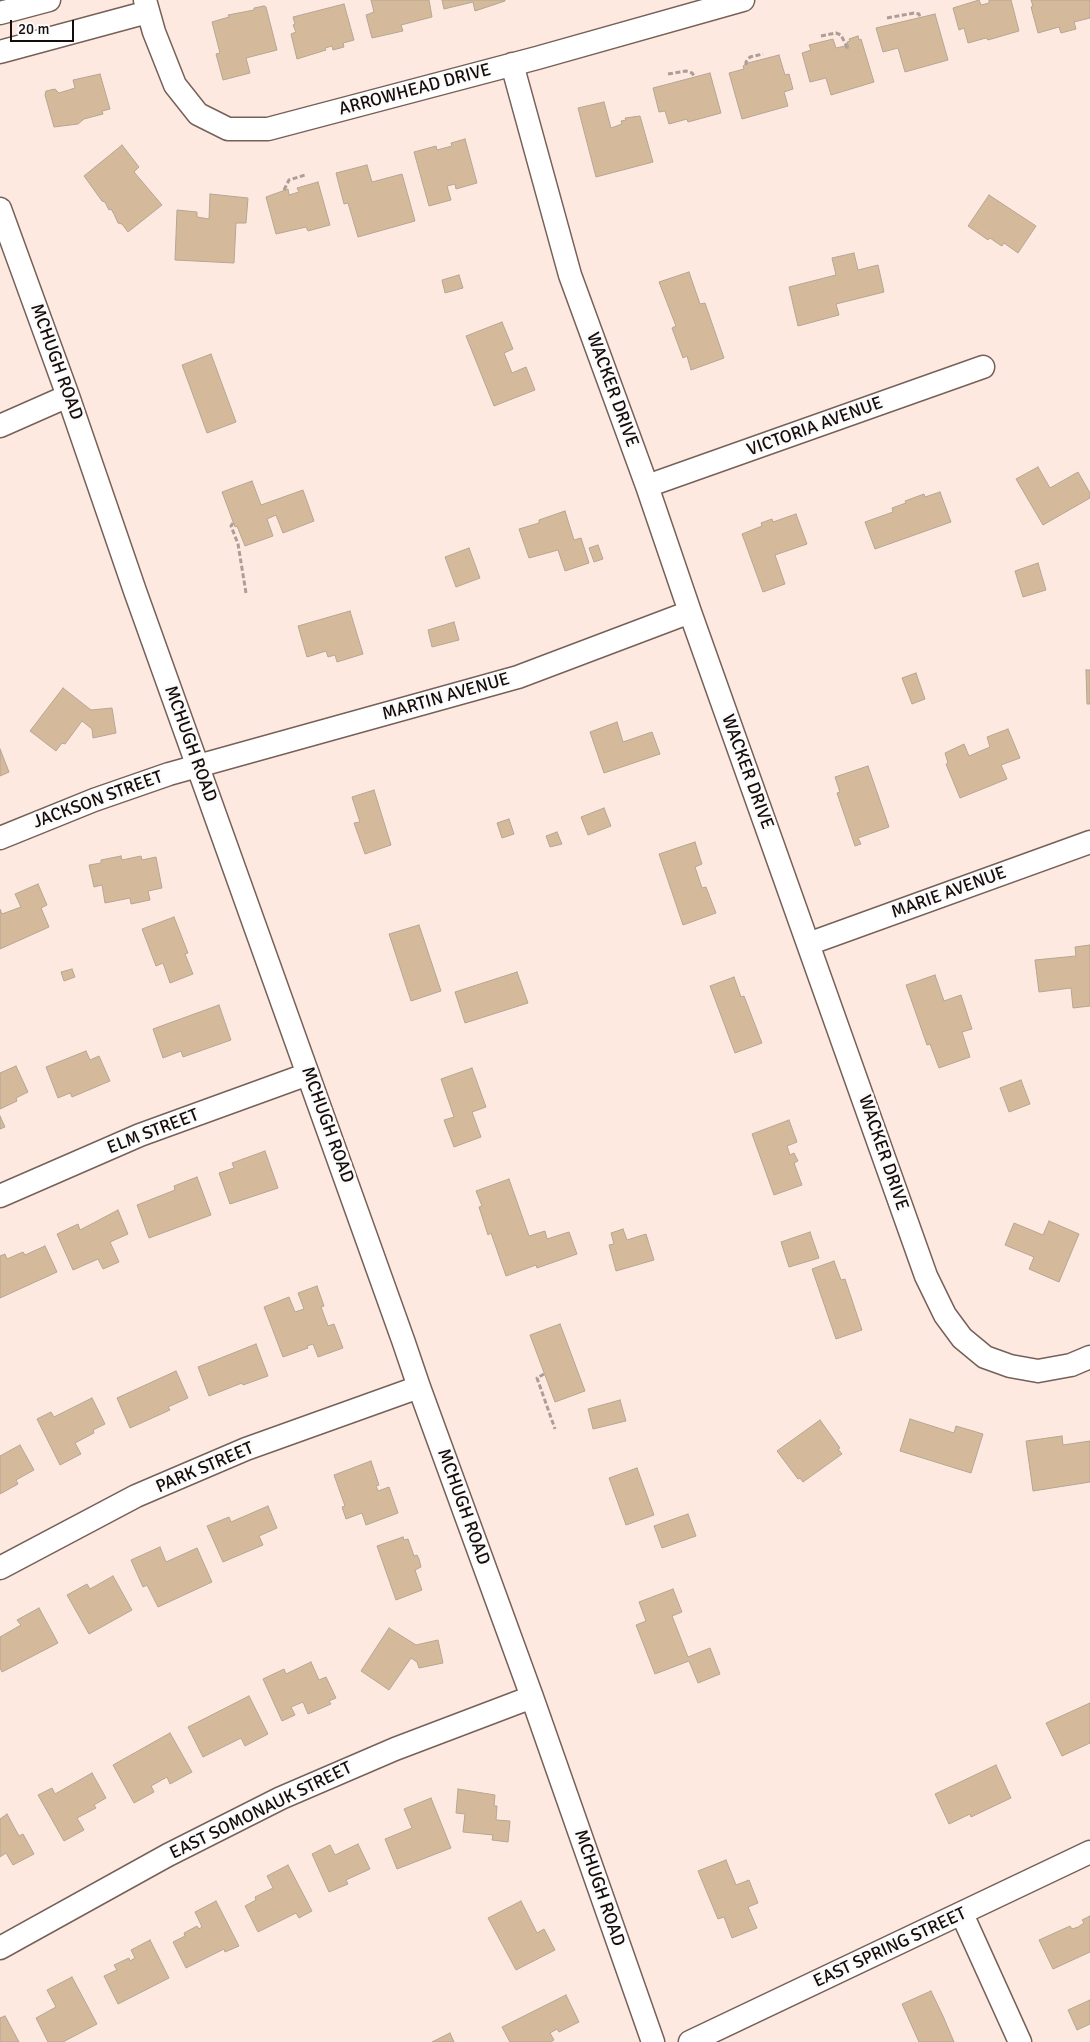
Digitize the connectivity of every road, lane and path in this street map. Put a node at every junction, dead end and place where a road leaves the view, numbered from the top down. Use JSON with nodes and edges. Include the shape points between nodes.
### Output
{"nodes":[{"id":1,"x":49,"y":0,"type":"edge"},
{"id":2,"x":743,"y":0,"type":"edge"},
{"id":3,"x":146,"y":6,"type":"edge"},
{"id":4,"x":0,"y":13,"type":"edge"},
{"id":5,"x":887,"y":18,"type":"dead end"},
{"id":6,"x":920,"y":18,"type":"dead end"},
{"id":7,"x":821,"y":36,"type":"dead end"},
{"id":8,"x":848,"y":48,"type":"dead end"},
{"id":9,"x":0,"y":52,"type":"edge"},
{"id":10,"x":763,"y":54,"type":"dead end"},
{"id":11,"x":512,"y":64,"type":"junction"},
{"id":12,"x":746,"y":65,"type":"dead end"},
{"id":13,"x":668,"y":74,"type":"dead end"},
{"id":14,"x":695,"y":78,"type":"dead end"},
{"id":15,"x":304,"y":175,"type":"dead end"},
{"id":16,"x":284,"y":190,"type":"dead end"},
{"id":17,"x":0,"y":209,"type":"edge"},
{"id":18,"x":983,"y":367,"type":"dead end"},
{"id":19,"x":68,"y":396,"type":"junction"},
{"id":20,"x":0,"y":426,"type":"edge"},
{"id":21,"x":647,"y":486,"type":"junction"},
{"id":22,"x":233,"y":523,"type":"dead end"},
{"id":23,"x":246,"y":593,"type":"dead end"},
{"id":24,"x":690,"y":612,"type":"junction"},
{"id":25,"x":197,"y":765,"type":"junction"},
{"id":26,"x":0,"y":838,"type":"edge"},
{"id":27,"x":1090,"y":842,"type":"edge"},
{"id":28,"x":808,"y":944,"type":"junction"},
{"id":29,"x":308,"y":1074,"type":"junction"},
{"id":30,"x":0,"y":1196,"type":"edge"},
{"id":31,"x":1090,"y":1357,"type":"edge"},
{"id":32,"x":544,"y":1374,"type":"dead end"},
{"id":33,"x":419,"y":1387,"type":"junction"},
{"id":34,"x":555,"y":1429,"type":"dead end"},
{"id":35,"x":0,"y":1568,"type":"edge"},
{"id":36,"x":532,"y":1697,"type":"junction"},
{"id":37,"x":1090,"y":1852,"type":"edge"},
{"id":38,"x":962,"y":1914,"type":"junction"},
{"id":39,"x":0,"y":1948,"type":"edge"},
{"id":40,"x":653,"y":2042,"type":"edge"},
{"id":41,"x":690,"y":2042,"type":"edge"},
{"id":42,"x":1020,"y":2042,"type":"edge"}],
"edges":[{"from":1,"to":4,"type":"street"},
{"from":2,"to":11,"type":"street","name":"ARROWHEAD DRIVE"},
{"from":3,"to":9,"type":"street"},
{"from":3,"to":11,"type":"street","name":"ARROWHEAD DRIVE","via":[[175,85],[198,114],[228,129],[268,130]]},
{"from":5,"to":6,"type":"path","via":[[914,13]]},
{"from":7,"to":8,"type":"path","via":[[841,35]]},
{"from":10,"to":12,"type":"path","via":[[750,57]]},
{"from":11,"to":21,"type":"street","name":"WACKER DRIVE","via":[[570,275]]},
{"from":13,"to":14,"type":"path","via":[[686,71]]},
{"from":15,"to":16,"type":"path","via":[[289,180]]},
{"from":17,"to":19,"type":"street","name":"MCHUGH ROAD"},
{"from":18,"to":21,"type":"street","name":"VICTORIA AVENUE"},
{"from":19,"to":20,"type":"street"},
{"from":19,"to":25,"type":"street","name":"MCHUGH ROAD"},
{"from":21,"to":24,"type":"street","name":"WACKER DRIVE"},
{"from":22,"to":23,"type":"path","via":[[231,526],[238,544]]},
{"from":24,"to":25,"type":"street","name":"MARTIN AVENUE","via":[[518,677]]},
{"from":24,"to":28,"type":"street","name":"WACKER DRIVE"},
{"from":25,"to":26,"type":"street","name":"JACKSON STREET","via":[[94,800]]},
{"from":25,"to":29,"type":"street","name":"MCHUGH ROAD"},
{"from":27,"to":28,"type":"street","name":"MARIE AVENUE"},
{"from":28,"to":31,"type":"street","name":"WACKER DRIVE","via":[[926,1276],[945,1315],[962,1338],[985,1357],[1010,1366],[1038,1371],[1071,1365]]},
{"from":29,"to":30,"type":"street","name":"ELM STREET","via":[[140,1135]]},
{"from":29,"to":33,"type":"street","name":"MCHUGH ROAD"},
{"from":32,"to":34,"type":"path","via":[[537,1378]]},
{"from":33,"to":35,"type":"street","name":"PARK STREET","via":[[246,1449],[153,1489]]},
{"from":33,"to":36,"type":"street","name":"MCHUGH ROAD"},
{"from":36,"to":39,"type":"street","name":"EAST SOMONAUK STREET","via":[[395,1749],[281,1798],[168,1855]]},
{"from":36,"to":40,"type":"street","name":"MCHUGH ROAD"},
{"from":37,"to":38,"type":"street","name":"EAST SPRING STREET"},
{"from":38,"to":41,"type":"street","name":"EAST SPRING STREET"},
{"from":38,"to":42,"type":"street"}]}
